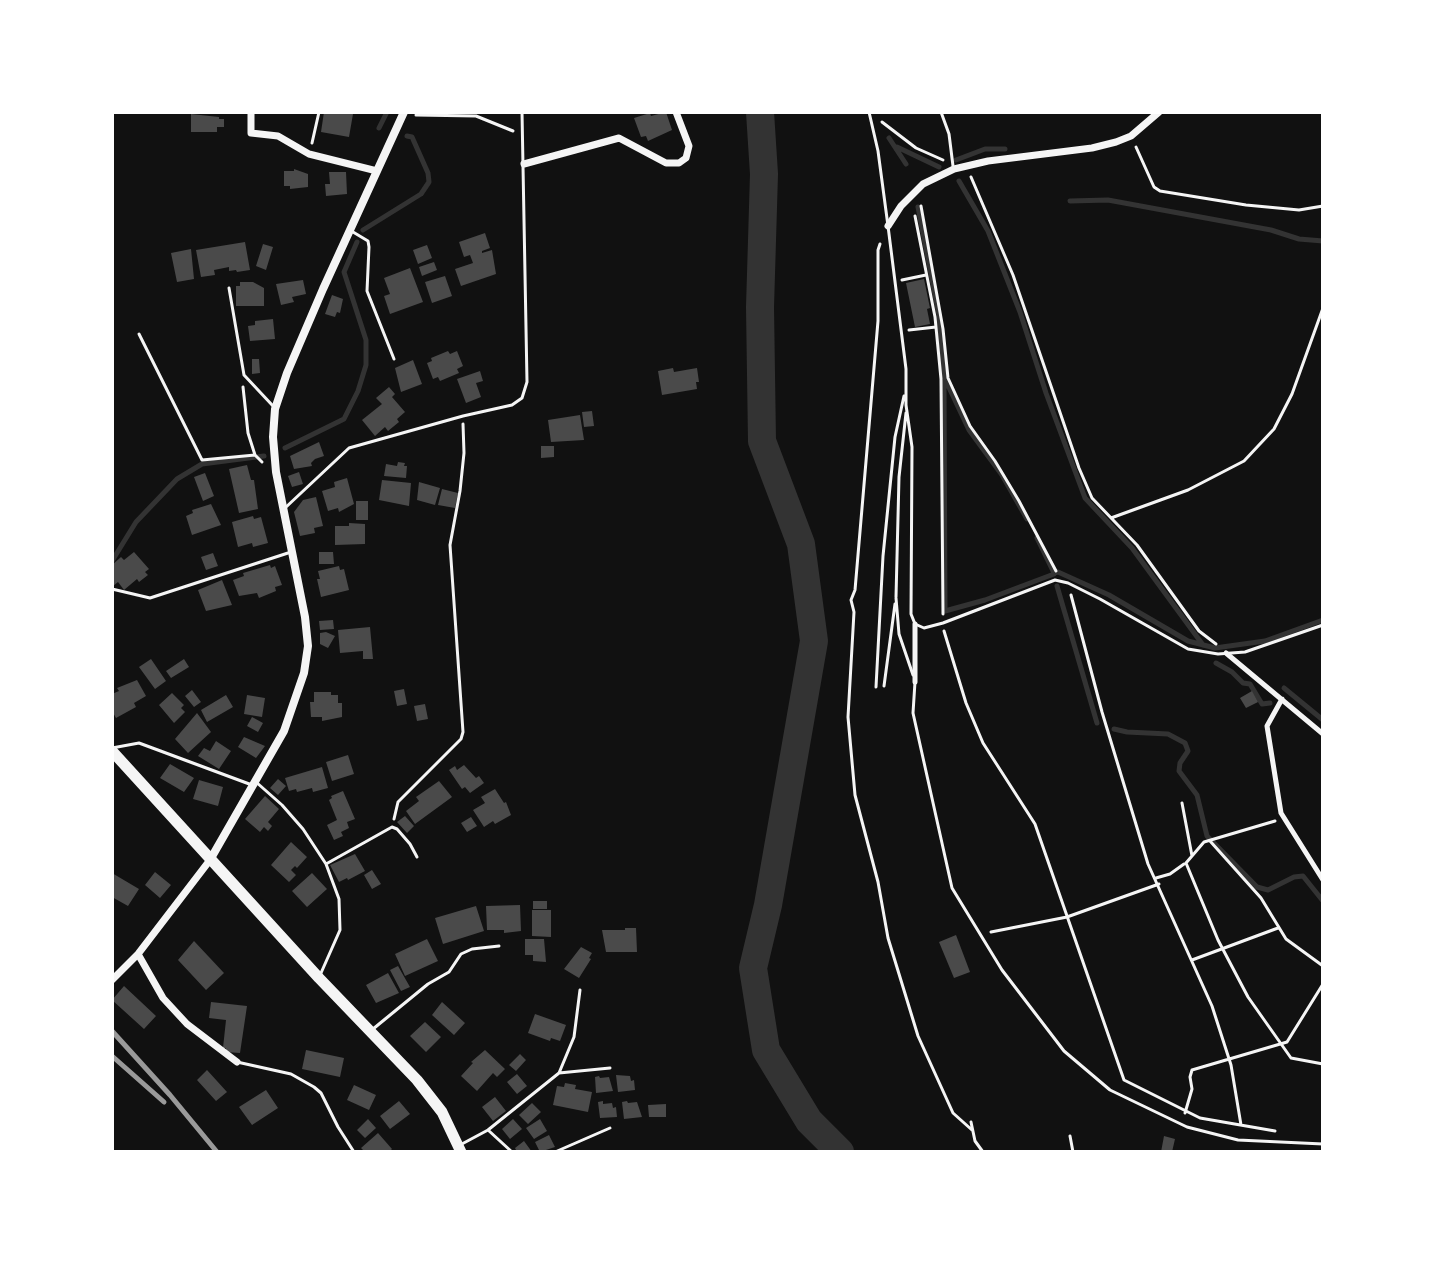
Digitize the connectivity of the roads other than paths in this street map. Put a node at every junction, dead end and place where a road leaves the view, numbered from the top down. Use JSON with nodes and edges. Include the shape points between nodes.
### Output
{"nodes":[{"id":1,"x":251,"y":112,"type":"edge"},
{"id":2,"x":404,"y":112,"type":"edge"},
{"id":3,"x":522,"y":112,"type":"edge"},
{"id":4,"x":676,"y":112,"type":"edge"},
{"id":5,"x":869,"y":112,"type":"edge"},
{"id":6,"x":941,"y":112,"type":"edge"},
{"id":7,"x":1159,"y":112,"type":"edge"},
{"id":8,"x":524,"y":164,"type":"junction"},
{"id":9,"x":953,"y":167,"type":"junction"},
{"id":10,"x":377,"y":171,"type":"junction"},
{"id":11,"x":888,"y":226,"type":"junction"},
{"id":12,"x":349,"y":230,"type":"junction"},
{"id":13,"x":229,"y":288,"type":"dead end"},
{"id":14,"x":394,"y":359,"type":"dead end"},
{"id":15,"x":906,"y":389,"type":"junction"},
{"id":16,"x":906,"y":405,"type":"junction"},
{"id":17,"x":275,"y":409,"type":"junction"},
{"id":18,"x":284,"y":509,"type":"junction"},
{"id":19,"x":292,"y":552,"type":"junction"},
{"id":20,"x":112,"y":589,"type":"edge"},
{"id":21,"x":896,"y":598,"type":"junction"},
{"id":22,"x":915,"y":624,"type":"junction"},
{"id":23,"x":1323,"y":625,"type":"edge"},
{"id":24,"x":1226,"y":653,"type":"junction"},
{"id":25,"x":915,"y":682,"type":"junction"},
{"id":26,"x":884,"y":686,"type":"dead end"},
{"id":27,"x":876,"y":687,"type":"dead end"},
{"id":28,"x":1282,"y":699,"type":"junction"},
{"id":29,"x":1323,"y":734,"type":"edge"},
{"id":30,"x":112,"y":750,"type":"edge"},
{"id":31,"x":255,"y":784,"type":"junction"},
{"id":32,"x":417,"y":857,"type":"dead end"},
{"id":33,"x":210,"y":860,"type":"junction"},
{"id":34,"x":326,"y":864,"type":"junction"},
{"id":35,"x":1323,"y":880,"type":"edge"},
{"id":36,"x":499,"y":946,"type":"dead end"},
{"id":37,"x":138,"y":954,"type":"junction"},
{"id":38,"x":319,"y":978,"type":"junction"},
{"id":39,"x":112,"y":980,"type":"edge"},
{"id":40,"x":580,"y":990,"type":"dead end"},
{"id":41,"x":370,"y":1032,"type":"junction"},
{"id":42,"x":237,"y":1062,"type":"joint"},
{"id":43,"x":610,"y":1068,"type":"dead end"},
{"id":44,"x":559,"y":1073,"type":"junction"},
{"id":45,"x":610,"y":1128,"type":"dead end"},
{"id":46,"x":488,"y":1130,"type":"junction"},
{"id":47,"x":1323,"y":1144,"type":"edge"},
{"id":48,"x":460,"y":1148,"type":"edge"},
{"id":49,"x":354,"y":1152,"type":"edge"},
{"id":50,"x":512,"y":1152,"type":"edge"},
{"id":51,"x":555,"y":1152,"type":"edge"}],
"edges":[{"from":1,"to":10,"type":"street","via":[[251,133],[278,136],[309,154]]},
{"from":2,"to":10,"type":"street"},
{"from":3,"to":8,"type":"lane"},
{"from":4,"to":8,"type":"street","via":[[689,146],[679,163],[666,163],[619,138]]},
{"from":5,"to":11,"type":"lane"},
{"from":6,"to":9,"type":"lane"},
{"from":7,"to":9,"type":"street","via":[[1131,136],[1092,148]]},
{"from":8,"to":18,"type":"lane","via":[[525,391],[518,402],[349,448]]},
{"from":9,"to":11,"type":"street","via":[[923,184]]},
{"from":10,"to":12,"type":"street"},
{"from":11,"to":15,"type":"lane"},
{"from":12,"to":14,"type":"lane","via":[[368,241],[367,291]]},
{"from":12,"to":17,"type":"street"},
{"from":13,"to":17,"type":"lane","via":[[244,375]]},
{"from":15,"to":16,"type":"lane"},
{"from":15,"to":27,"type":"lane","via":[[895,437]]},
{"from":16,"to":21,"type":"lane"},
{"from":16,"to":22,"type":"lane","via":[[912,447]]},
{"from":17,"to":18,"type":"street","via":[[274,456]]},
{"from":18,"to":19,"type":"street"},
{"from":19,"to":20,"type":"lane","via":[[150,598]]},
{"from":19,"to":31,"type":"street","via":[[308,646],[304,673],[284,731]]},
{"from":21,"to":25,"type":"lane","via":[[899,634]]},
{"from":21,"to":26,"type":"lane"},
{"from":22,"to":24,"type":"lane","via":[[942,624],[1048,581],[1068,583],[1188,649]]},
{"from":22,"to":25,"type":"street"},
{"from":23,"to":24,"type":"lane","via":[[1264,647]]},
{"from":24,"to":28,"type":"street"},
{"from":25,"to":47,"type":"lane","via":[[913,713],[952,888],[1002,970],[1064,1051],[1110,1090],[1187,1127],[1238,1140]]},
{"from":28,"to":29,"type":"street"},
{"from":28,"to":35,"type":"street","via":[[1267,726],[1281,813]]},
{"from":30,"to":31,"type":"lane","via":[[139,743]]},
{"from":30,"to":33,"type":"highway"},
{"from":31,"to":33,"type":"street"},
{"from":31,"to":34,"type":"lane","via":[[293,817]]},
{"from":32,"to":34,"type":"lane","via":[[392,827]]},
{"from":33,"to":37,"type":"street"},
{"from":33,"to":38,"type":"highway"},
{"from":34,"to":38,"type":"lane","via":[[341,915],[340,930]]},
{"from":36,"to":41,"type":"lane","via":[[461,954],[449,972]]},
{"from":37,"to":39,"type":"street"},
{"from":37,"to":42,"type":"street","via":[[163,998]]},
{"from":38,"to":41,"type":"highway"},
{"from":40,"to":44,"type":"lane","via":[[574,1037]]},
{"from":41,"to":48,"type":"highway","via":[[442,1112]]},
{"from":42,"to":49,"type":"lane","via":[[291,1074],[314,1087]]},
{"from":43,"to":44,"type":"lane"},
{"from":44,"to":46,"type":"lane"},
{"from":45,"to":51,"type":"lane"},
{"from":46,"to":48,"type":"lane"},
{"from":46,"to":50,"type":"lane"}]}
